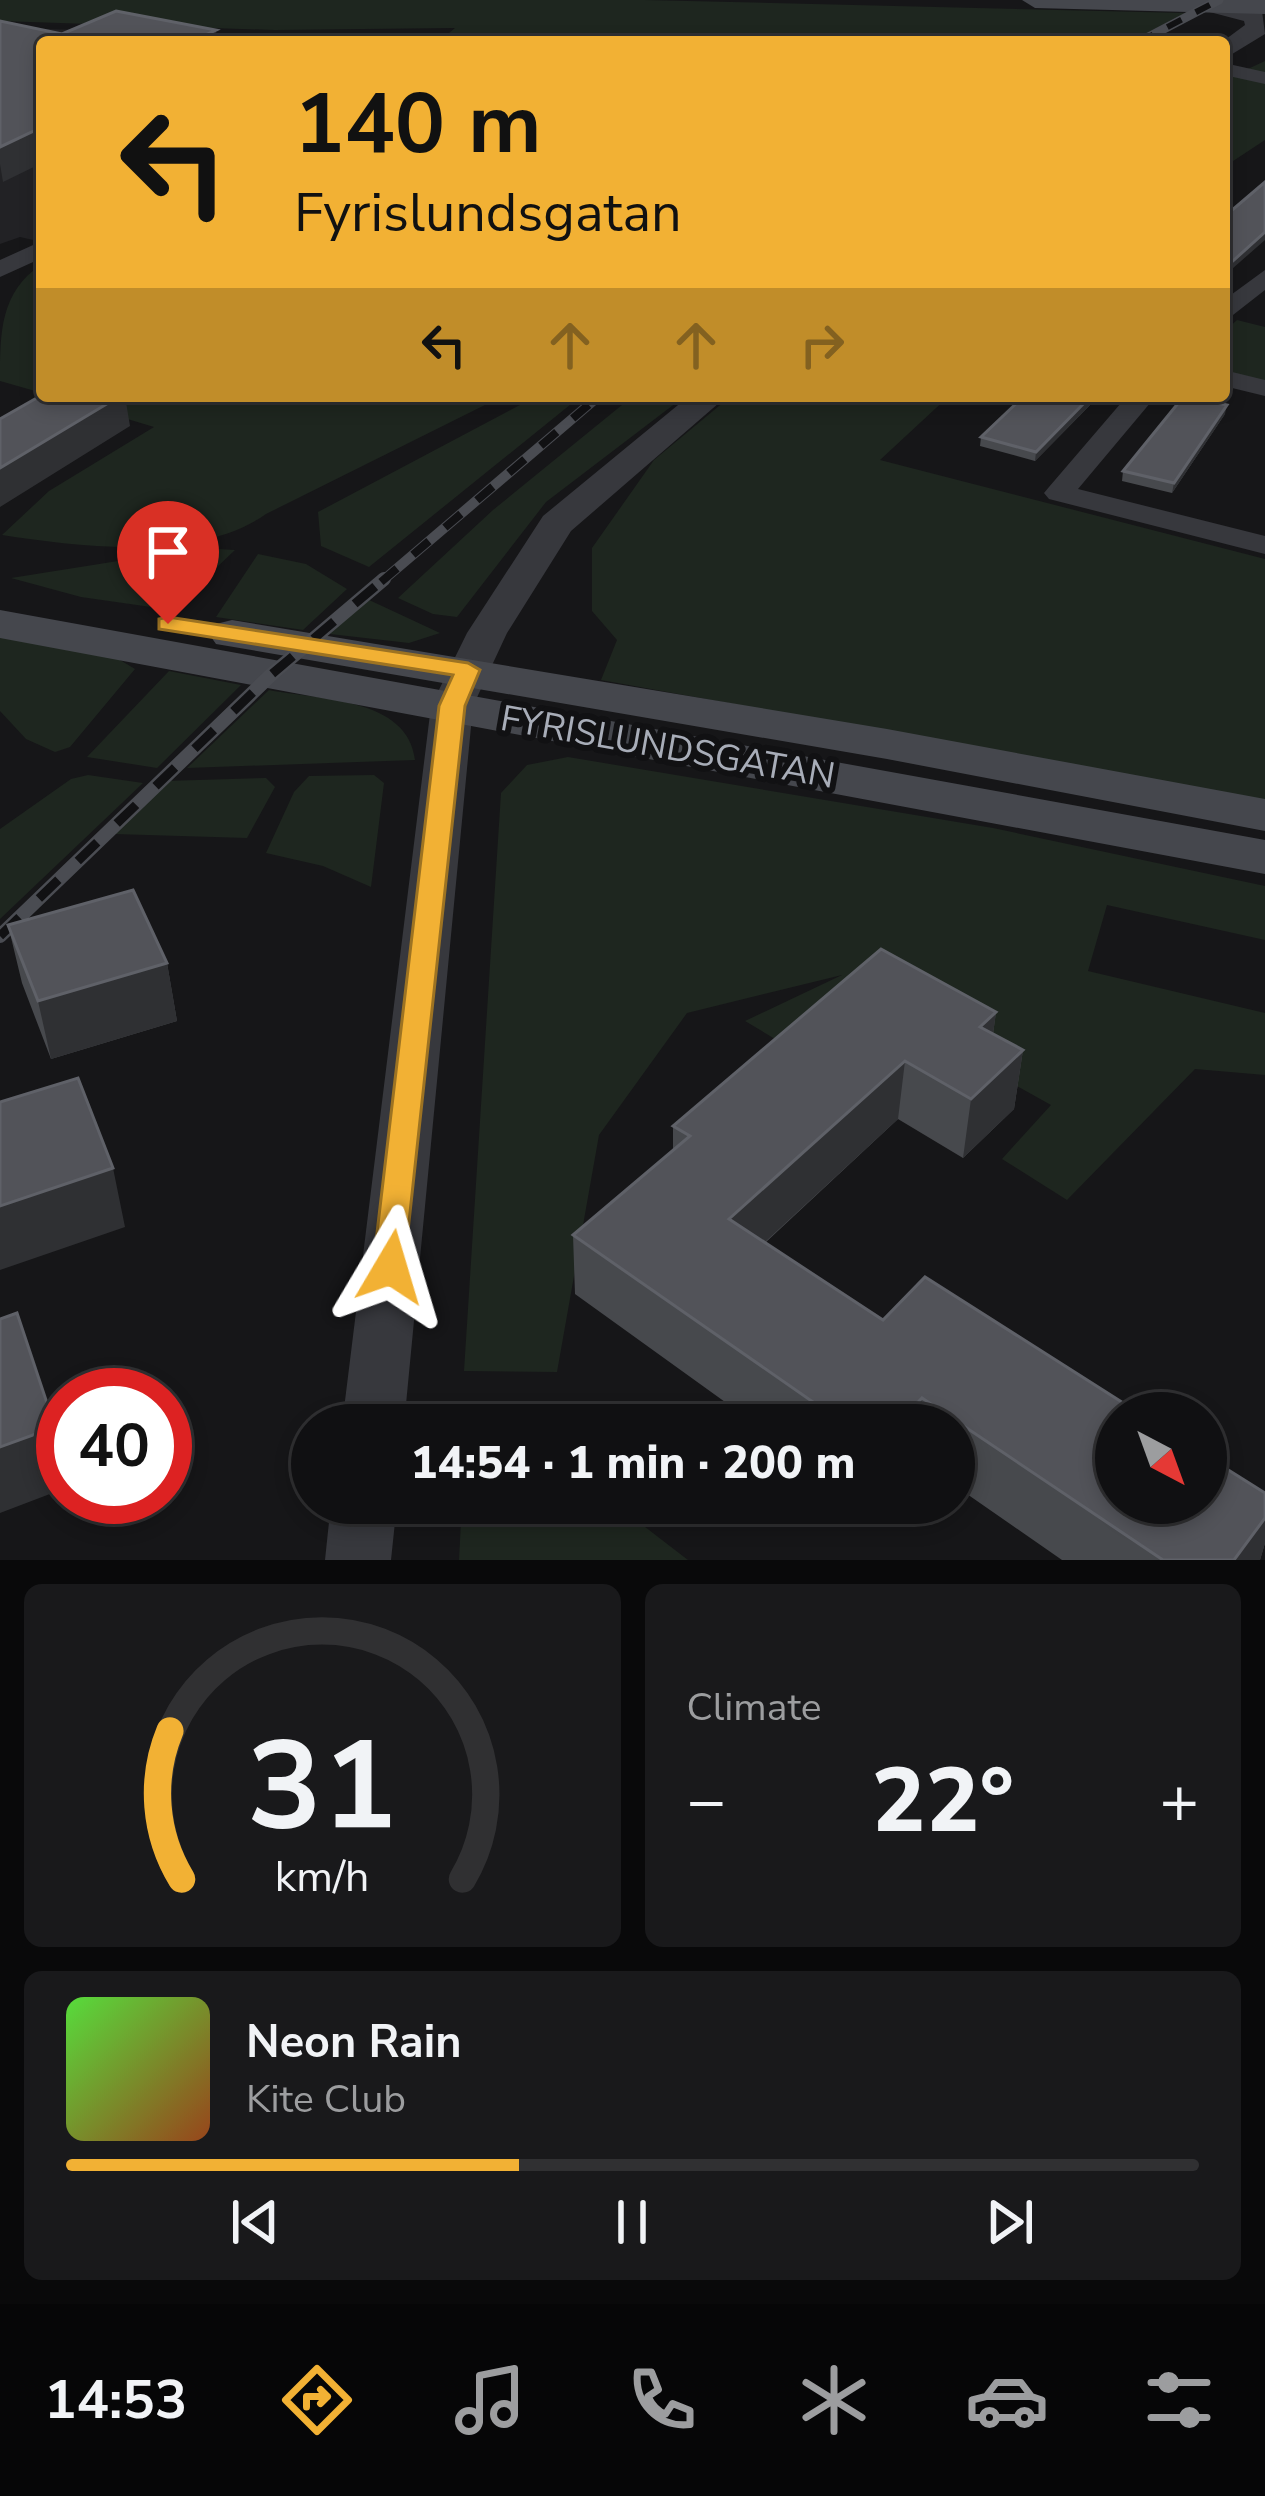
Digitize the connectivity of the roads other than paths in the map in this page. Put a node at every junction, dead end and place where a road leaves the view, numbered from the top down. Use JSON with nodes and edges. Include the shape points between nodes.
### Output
{"nodes":[{"id":1,"x":1035,"y":0,"type":"edge"},
{"id":2,"x":1263,"y":26,"type":"edge"},
{"id":3,"x":1230,"y":48,"type":"edge"},
{"id":4,"x":1230,"y":62,"type":"edge"},
{"id":5,"x":1230,"y":70,"type":"edge"},
{"id":6,"x":1265,"y":78,"type":"edge"},
{"id":7,"x":36,"y":251,"type":"edge"},
{"id":8,"x":0,"y":270,"type":"edge"},
{"id":9,"x":1265,"y":277,"type":"edge"},
{"id":10,"x":1230,"y":309,"type":"edge"},
{"id":11,"x":1230,"y":379,"type":"edge"},
{"id":12,"x":1265,"y":388,"type":"edge"},
{"id":13,"x":703,"y":402,"type":"edge"},
{"id":14,"x":1137,"y":402,"type":"edge"},
{"id":15,"x":1265,"y":545,"type":"edge"},
{"id":16,"x":0,"y":599,"type":"edge"},
{"id":17,"x":0,"y":624,"type":"edge"},
{"id":18,"x":460,"y":688,"type":"junction"},
{"id":19,"x":1265,"y":814,"type":"edge"},
{"id":20,"x":1265,"y":857,"type":"edge"},
{"id":21,"x":375,"y":1404,"type":"edge"},
{"id":22,"x":362,"y":1524,"type":"edge"},
{"id":23,"x":358,"y":1560,"type":"edge"}],
"edges":[{"from":1,"to":2,"type":"main road","via":[[1210,5]]},
{"from":2,"to":3,"type":"street"},
{"from":2,"to":4,"type":"street"},
{"from":5,"to":6,"type":"street"},
{"from":7,"to":8,"type":"street"},
{"from":9,"to":10,"type":"street"},
{"from":11,"to":12,"type":"street"},
{"from":13,"to":18,"type":"street","via":[[556,524]]},
{"from":14,"to":15,"type":"street","via":[[1060,493]]},
{"from":16,"to":18,"type":"main road","name":"FYRISLUNDSGATAN"},
{"from":17,"to":18,"type":"main road","name":"FYRISLUNDSGATAN"},
{"from":18,"to":19,"type":"main road","name":"FYRISLUNDSGATAN"},
{"from":18,"to":20,"type":"main road","name":"FYRISLUNDSGATAN"},
{"from":18,"to":21,"type":"street"},
{"from":22,"to":23,"type":"street"}]}
